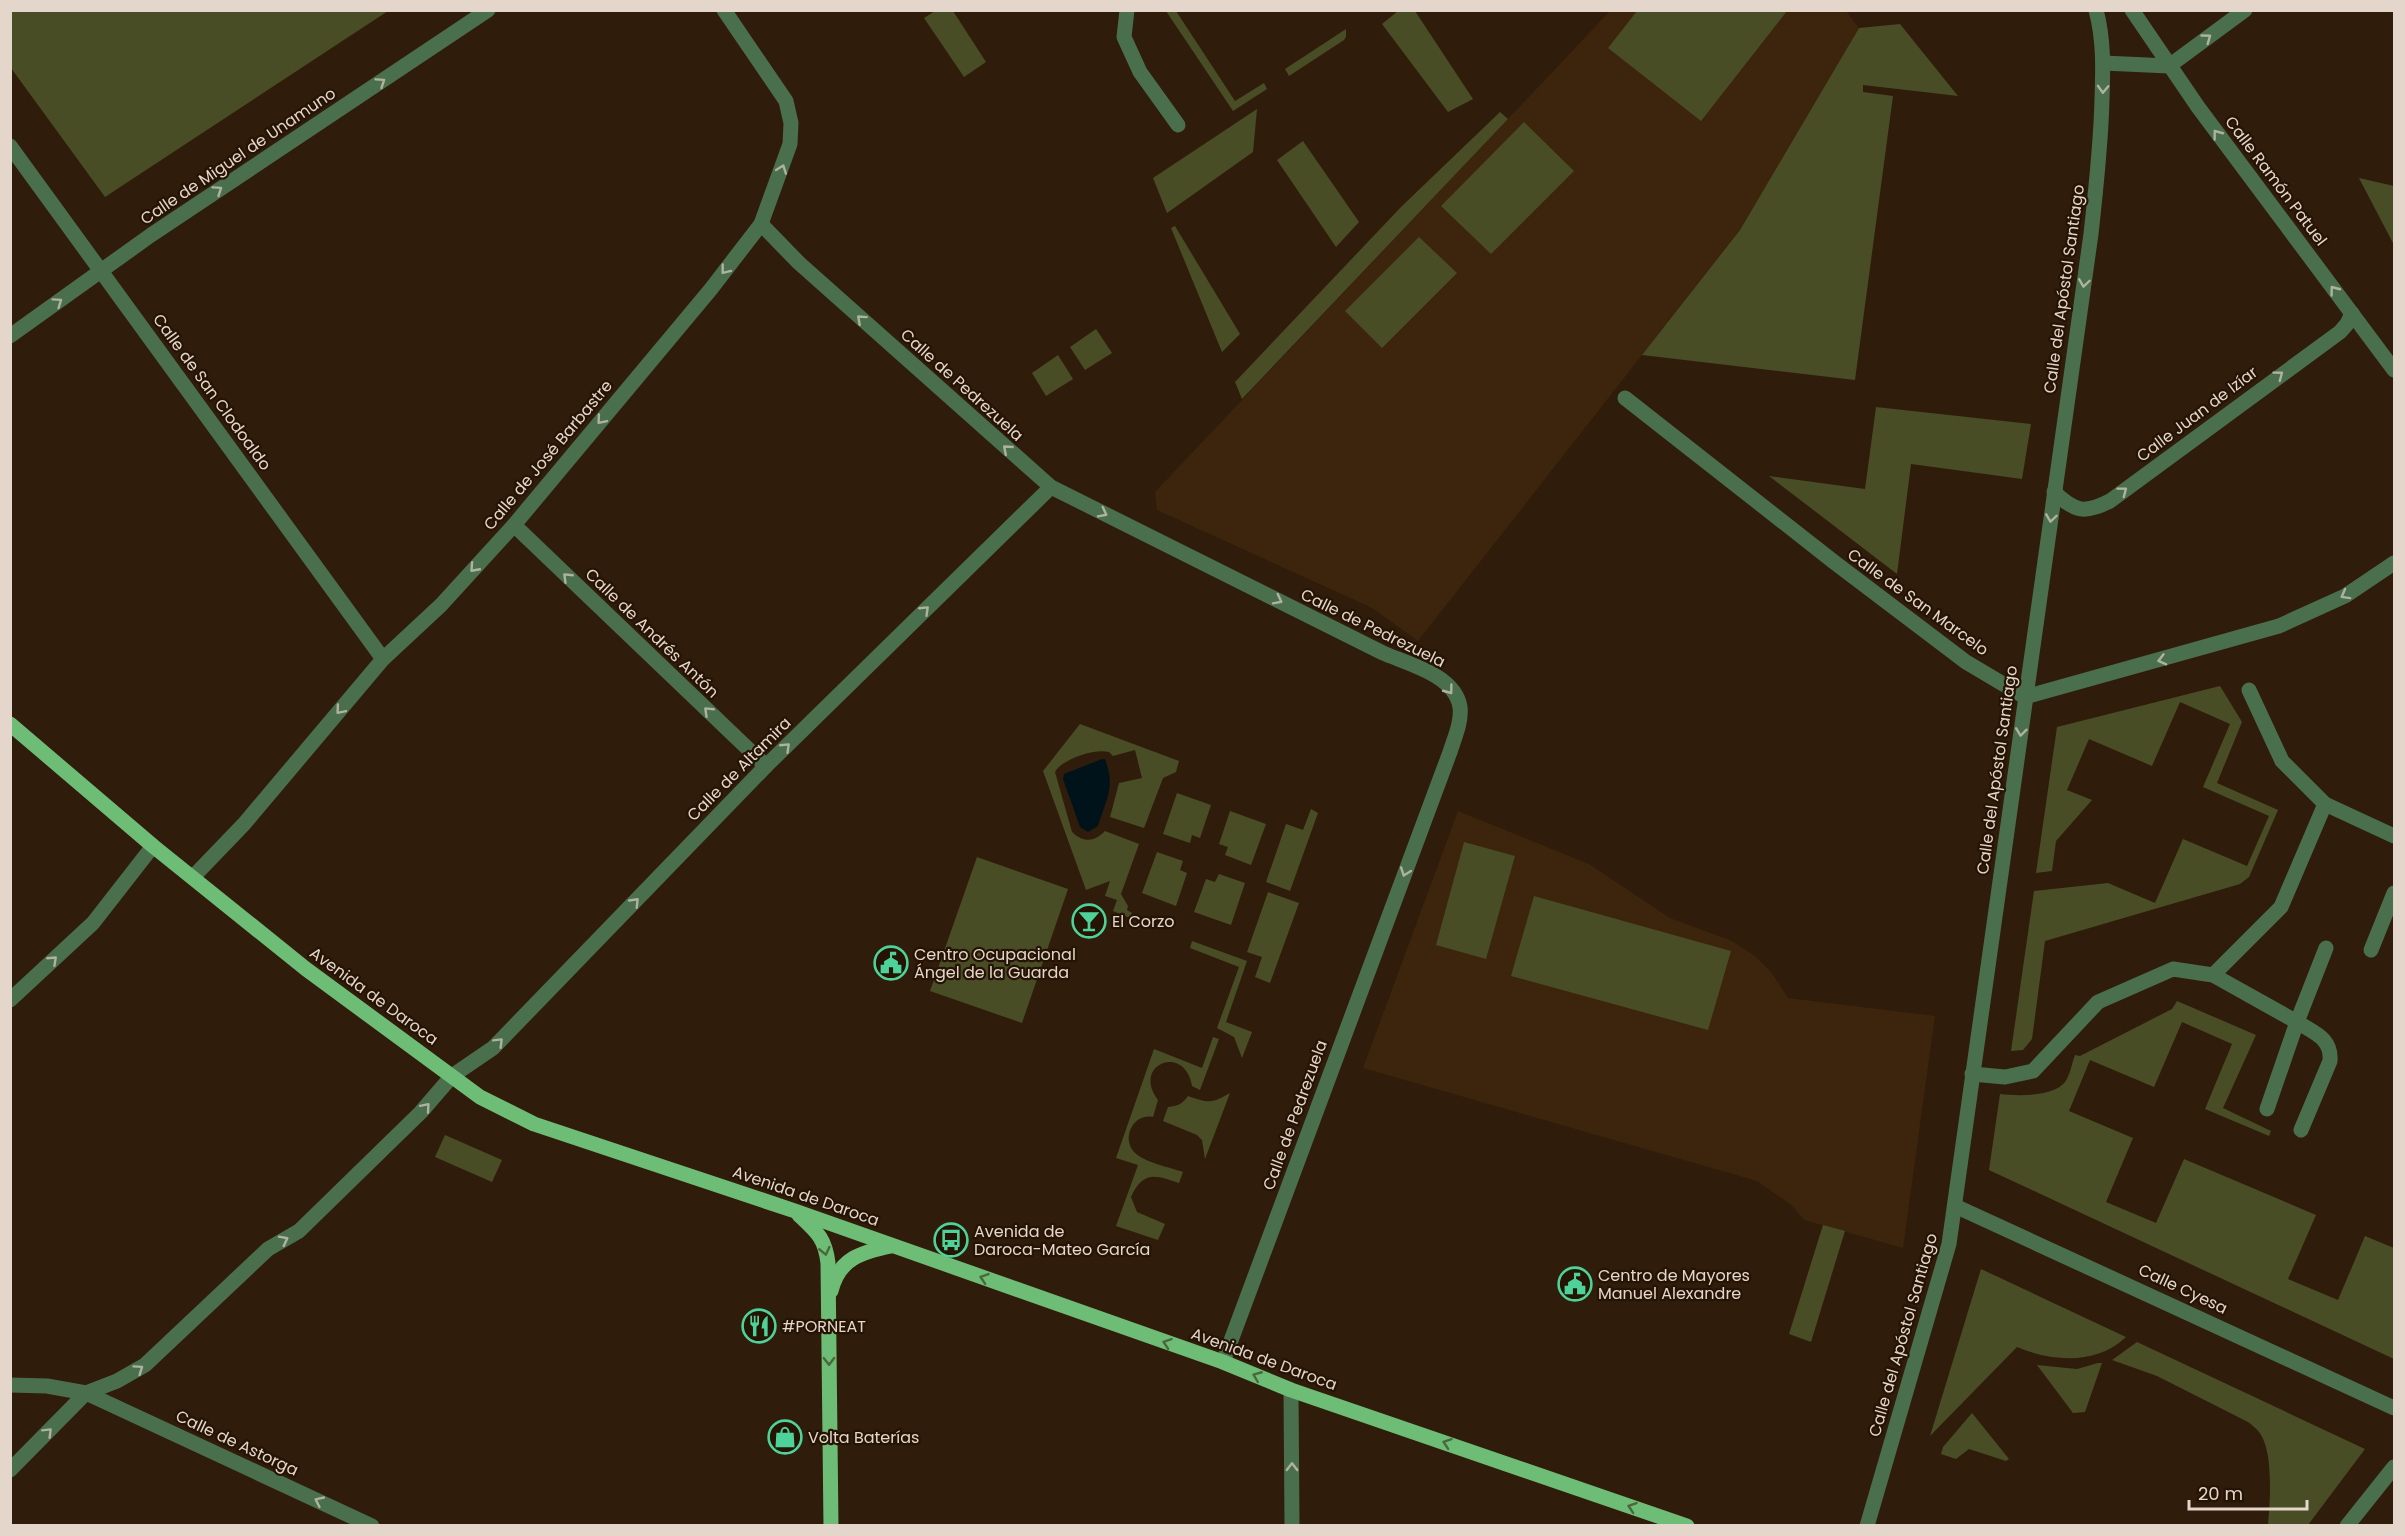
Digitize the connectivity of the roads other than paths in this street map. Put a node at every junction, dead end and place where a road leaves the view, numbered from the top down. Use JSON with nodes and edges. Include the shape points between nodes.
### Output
{"nodes":[{"id":1,"x":489,"y":10,"type":"edge"},
{"id":2,"x":724,"y":10,"type":"edge"},
{"id":3,"x":1127,"y":10,"type":"edge"},
{"id":4,"x":2096,"y":10,"type":"edge"},
{"id":5,"x":2132,"y":10,"type":"edge"},
{"id":6,"x":2245,"y":10,"type":"edge"},
{"id":7,"x":2103,"y":63,"type":"junction"},
{"id":8,"x":2169,"y":66,"type":"junction"},
{"id":9,"x":1178,"y":125,"type":"dead end"},
{"id":10,"x":10,"y":146,"type":"edge"},
{"id":11,"x":761,"y":224,"type":"junction"},
{"id":12,"x":102,"y":271,"type":"junction"},
{"id":13,"x":2352,"y":313,"type":"junction"},
{"id":14,"x":10,"y":336,"type":"edge"},
{"id":15,"x":2394,"y":370,"type":"edge"},
{"id":16,"x":1625,"y":398,"type":"dead end"},
{"id":17,"x":1051,"y":487,"type":"junction"},
{"id":18,"x":2054,"y":492,"type":"junction"},
{"id":19,"x":514,"y":525,"type":"junction"},
{"id":20,"x":2394,"y":563,"type":"edge"},
{"id":21,"x":383,"y":659,"type":"junction"},
{"id":22,"x":2249,"y":690,"type":"dead end"},
{"id":23,"x":2025,"y":697,"type":"junction"},
{"id":24,"x":10,"y":724,"type":"edge"},
{"id":25,"x":766,"y":766,"type":"junction"},
{"id":26,"x":2325,"y":804,"type":"junction"},
{"id":27,"x":2394,"y":836,"type":"edge"},
{"id":28,"x":153,"y":846,"type":"junction"},
{"id":29,"x":193,"y":877,"type":"junction"},
{"id":30,"x":2394,"y":893,"type":"edge"},
{"id":31,"x":2326,"y":948,"type":"dead end"},
{"id":32,"x":2371,"y":950,"type":"dead end"},
{"id":33,"x":2212,"y":975,"type":"junction"},
{"id":34,"x":10,"y":1000,"type":"edge"},
{"id":35,"x":2297,"y":1022,"type":"junction"},
{"id":36,"x":1972,"y":1074,"type":"junction"},
{"id":37,"x":452,"y":1076,"type":"junction"},
{"id":38,"x":2267,"y":1109,"type":"dead end"},
{"id":39,"x":2301,"y":1130,"type":"dead end"},
{"id":40,"x":1955,"y":1206,"type":"junction"},
{"id":41,"x":795,"y":1211,"type":"junction"},
{"id":42,"x":892,"y":1246,"type":"junction"},
{"id":43,"x":828,"y":1302,"type":"junction"},
{"id":44,"x":1222,"y":1362,"type":"junction"},
{"id":45,"x":10,"y":1385,"type":"edge"},
{"id":46,"x":1292,"y":1390,"type":"junction"},
{"id":47,"x":86,"y":1393,"type":"junction"},
{"id":48,"x":2394,"y":1408,"type":"edge"},
{"id":49,"x":2394,"y":1467,"type":"edge"},
{"id":50,"x":10,"y":1470,"type":"edge"},
{"id":51,"x":372,"y":1526,"type":"edge"},
{"id":52,"x":831,"y":1526,"type":"edge"},
{"id":53,"x":1292,"y":1526,"type":"edge"},
{"id":54,"x":1687,"y":1526,"type":"edge"},
{"id":55,"x":1867,"y":1526,"type":"edge"},
{"id":56,"x":2347,"y":1526,"type":"edge"}],
"edges":[{"from":12,"to":1,"type":"street","name":"Calle de Miguel de Unamuno","one_way":true},
{"from":11,"to":2,"type":"street","name":"Calle de José Barbastre","one_way":true,"via":[[790,144],[791,123],[786,101]]},
{"from":3,"to":9,"type":"street","via":[[1124,37],[1140,72]]},
{"from":4,"to":7,"type":"street","name":"Calle del Apóstol Santiago","via":[[2102,30]]},
{"from":5,"to":8,"type":"street","name":"Calle Ramón Patuel"},
{"from":8,"to":6,"type":"street","one_way":true},
{"from":7,"to":8,"type":"street"},
{"from":7,"to":18,"type":"street","name":"Calle del Apóstol Santiago","one_way":true,"via":[[2101,146],[2094,212]]},
{"from":13,"to":8,"type":"street","name":"Calle Ramón Patuel","one_way":true},
{"from":10,"to":12,"type":"street","name":"Calle de San Clodoaldo"},
{"from":17,"to":11,"type":"street","name":"Calle de Pedrezuela","one_way":true,"via":[[799,263]]},
{"from":11,"to":19,"type":"street","name":"Calle de José Barbastre","one_way":true},
{"from":14,"to":12,"type":"street","name":"Calle de Miguel de Unamuno","one_way":true},
{"from":12,"to":21,"type":"street","name":"Calle de San Clodoaldo"},
{"from":13,"to":15,"type":"street","name":"Calle Ramón Patuel"},
{"from":18,"to":13,"type":"street","name":"Calle Juan de Izíar","one_way":true,"via":[[2067,504],[2079,508],[2093,510],[2110,501],[2340,332]]},
{"from":16,"to":23,"type":"street","name":"Calle de San Marcelo","via":[[1824,555],[1957,654]]},
{"from":25,"to":17,"type":"street","name":"Calle de Altamira","one_way":true},
{"from":17,"to":44,"type":"street","name":"Calle de Pedrezuela","one_way":true,"via":[[1438,677],[1460,706],[1450,752]]},
{"from":18,"to":23,"type":"street","name":"Calle del Apóstol Santiago","one_way":true},
{"from":19,"to":21,"type":"street","name":"Calle de José Barbastre","one_way":true,"via":[[441,604]]},
{"from":25,"to":19,"type":"street","name":"Calle de Andrés Antón","one_way":true},
{"from":20,"to":23,"type":"street","one_way":true,"via":[[2345,596],[2279,626]]},
{"from":21,"to":29,"type":"street","name":"Calle de José Barbastre","one_way":true,"via":[[244,824]]},
{"from":22,"to":26,"type":"street","via":[[2282,761]]},
{"from":23,"to":36,"type":"street","name":"Calle del Apóstol Santiago","one_way":true},
{"from":24,"to":28,"type":"main road","name":"Avenida de Daroca"},
{"from":37,"to":25,"type":"street","name":"Calle de Altamira","one_way":true,"via":[[493,1048]]},
{"from":26,"to":27,"type":"street"},
{"from":26,"to":33,"type":"street","via":[[2281,907]]},
{"from":28,"to":29,"type":"main road","name":"Avenida de Daroca"},
{"from":34,"to":28,"type":"street","one_way":true,"via":[[93,923]]},
{"from":29,"to":37,"type":"main road","name":"Avenida de Daroca","via":[[306,969]]},
{"from":30,"to":32,"type":"street"},
{"from":31,"to":35,"type":"street"},
{"from":33,"to":35,"type":"street"},
{"from":33,"to":36,"type":"street","via":[[2173,969],[2098,1002],[2033,1071],[2005,1077]]},
{"from":35,"to":38,"type":"street"},
{"from":35,"to":39,"type":"street","via":[[2326,1041],[2331,1050]]},
{"from":36,"to":40,"type":"street","name":"Calle del Apóstol Santiago"},
{"from":37,"to":41,"type":"main road","name":"Avenida de Daroca","via":[[480,1097],[534,1124]]},
{"from":47,"to":37,"type":"street","name":"Calle de Altamira","one_way":true,"via":[[145,1365],[268,1249],[299,1231],[421,1112]]},
{"from":40,"to":48,"type":"street","name":"Calle Cyesa"},
{"from":40,"to":55,"type":"street","name":"Calle del Apóstol Santiago","via":[[1949,1244]]},
{"from":41,"to":42,"type":"main road","name":"Avenida de Daroca"},
{"from":41,"to":43,"type":"main road","one_way":true,"via":[[820,1234],[826,1246]]},
{"from":42,"to":43,"type":"main road","via":[[866,1251],[850,1260],[841,1268]]},
{"from":44,"to":42,"type":"main road","name":"Avenida de Daroca","one_way":true},
{"from":43,"to":52,"type":"main road","one_way":true},
{"from":46,"to":44,"type":"main road","name":"Avenida de Daroca","one_way":true},
{"from":45,"to":47,"type":"street","name":"Calle de Astorga"},
{"from":53,"to":46,"type":"street","one_way":true},
{"from":54,"to":46,"type":"main road","name":"Avenida de Daroca","one_way":true},
{"from":50,"to":47,"type":"street","one_way":true},
{"from":51,"to":47,"type":"street","name":"Calle de Astorga","one_way":true},
{"from":49,"to":56,"type":"street"}]}
